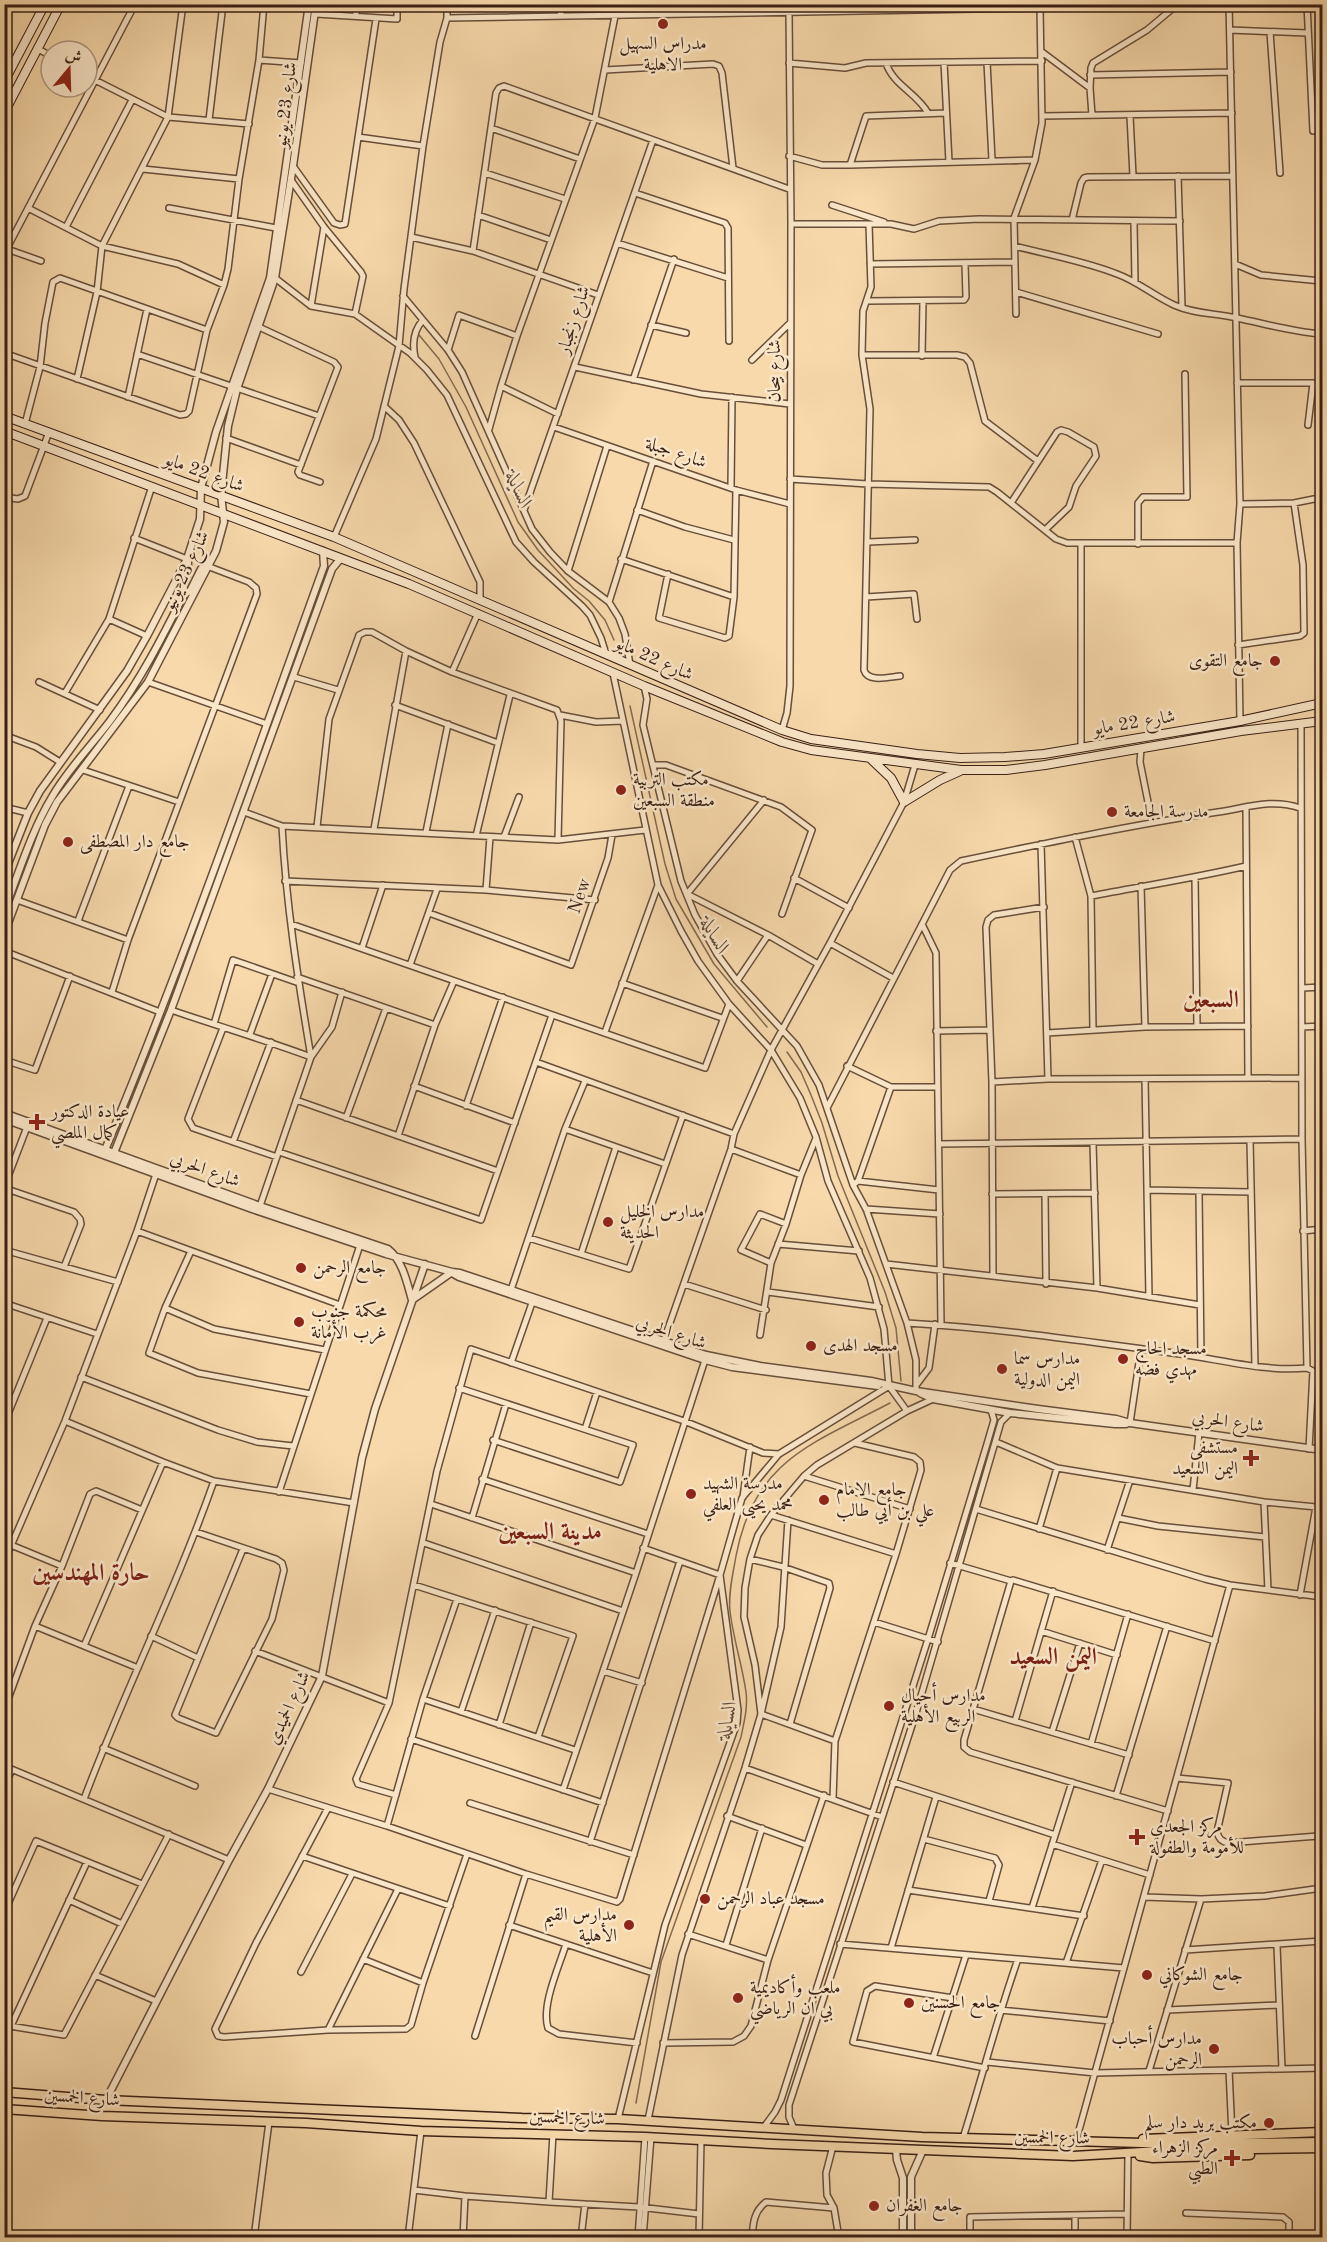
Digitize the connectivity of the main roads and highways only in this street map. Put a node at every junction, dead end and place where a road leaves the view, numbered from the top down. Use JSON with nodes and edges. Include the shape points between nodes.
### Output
{"nodes":[{"id":1,"x":45,"y":4,"type":"edge"},
{"id":2,"x":61,"y":4,"type":"edge"},
{"id":3,"x":25,"y":42,"type":"junction"},
{"id":4,"x":38,"y":49,"type":"junction"},
{"id":5,"x":4,"y":82,"type":"edge"},
{"id":6,"x":4,"y":113,"type":"edge"},
{"id":7,"x":4,"y":416,"type":"edge"},
{"id":8,"x":4,"y":430,"type":"edge"},
{"id":9,"x":606,"y":654,"type":"junction"},
{"id":10,"x":630,"y":665,"type":"junction"},
{"id":11,"x":612,"y":671,"type":"junction"},
{"id":12,"x":644,"y":686,"type":"junction"},
{"id":13,"x":1323,"y":703,"type":"edge"},
{"id":14,"x":1239,"y":721,"type":"junction"},
{"id":15,"x":1323,"y":721,"type":"edge"},
{"id":16,"x":1241,"y":732,"type":"junction"},
{"id":17,"x":1139,"y":737,"type":"junction"},
{"id":18,"x":1141,"y":749,"type":"junction"},
{"id":19,"x":917,"y":754,"type":"junction"},
{"id":20,"x":871,"y":759,"type":"junction"},
{"id":21,"x":915,"y":765,"type":"junction"},
{"id":22,"x":961,"y":770,"type":"junction"},
{"id":23,"x":4,"y":2092,"type":"edge"},
{"id":24,"x":306,"y":2108,"type":"junction"},
{"id":25,"x":6,"y":2110,"type":"edge"},
{"id":26,"x":522,"y":2118,"type":"junction"},
{"id":27,"x":306,"y":2123,"type":"junction"},
{"id":28,"x":1323,"y":2132,"type":"edge"},
{"id":29,"x":522,"y":2133,"type":"junction"},
{"id":30,"x":922,"y":2137,"type":"junction"},
{"id":31,"x":1128,"y":2142,"type":"junction"},
{"id":32,"x":1323,"y":2142,"type":"edge"},
{"id":33,"x":1178,"y":2147,"type":"junction"},
{"id":34,"x":923,"y":2150,"type":"junction"},
{"id":35,"x":1323,"y":2150,"type":"edge"},
{"id":36,"x":1128,"y":2154,"type":"junction"}],
"edges":[{"from":1,"to":3,"type":"main road"},
{"from":2,"to":4,"type":"main road"},
{"from":3,"to":4,"type":"main road"},
{"from":3,"to":5,"type":"main road"},
{"from":4,"to":6,"type":"main road"},
{"from":7,"to":9,"type":"main road","name":"شارع 22 مايو","via":[[334,537]]},
{"from":8,"to":11,"type":"main road","name":"شارع 22 مايو","via":[[341,558]]},
{"from":9,"to":10,"type":"main road","name":"شارع 22 مايو"},
{"from":9,"to":11,"type":"main road"},
{"from":10,"to":12,"type":"main road"},
{"from":10,"to":19,"type":"main road","name":"شارع 22 مايو","via":[[811,739]]},
{"from":11,"to":12,"type":"main road","name":"شارع 22 مايو"},
{"from":12,"to":20,"type":"main road","name":"شارع 22 مايو","via":[[782,742]]},
{"from":13,"to":14,"type":"main road","name":"شارع 22 مايو"},
{"from":14,"to":16,"type":"main road"},
{"from":14,"to":17,"type":"main road","name":"شارع 22 مايو"},
{"from":15,"to":16,"type":"main road","name":"شارع 22 مايو"},
{"from":16,"to":18,"type":"main road","name":"شارع 22 مايو"},
{"from":17,"to":18,"type":"main road"},
{"from":17,"to":19,"type":"main road","name":"شارع 22 مايو","via":[[1005,757]]},
{"from":18,"to":22,"type":"main road","name":"شارع 22 مايو","via":[[1006,770]]},
{"from":19,"to":21,"type":"main road"},
{"from":20,"to":21,"type":"main road","name":"شارع 22 مايو"},
{"from":20,"to":22,"type":"main road","via":[[891,778],[904,802]]},
{"from":21,"to":22,"type":"main road","name":"شارع 22 مايو"},
{"from":23,"to":24,"type":"main road","name":"شارع الخمسين"},
{"from":24,"to":26,"type":"main road","name":"شارع الخمسين"},
{"from":24,"to":27,"type":"main road"},
{"from":25,"to":27,"type":"main road","name":"شارع الخمسين"},
{"from":26,"to":29,"type":"main road"},
{"from":26,"to":30,"type":"main road","name":"شارع الخمسين","via":[[648,2120]]},
{"from":27,"to":29,"type":"main road","name":"شارع الخمسين"},
{"from":28,"to":31,"type":"main road","name":"شارع الخمسين","via":[[1153,2137]]},
{"from":29,"to":34,"type":"main road","name":"شارع الخمسين"},
{"from":30,"to":31,"type":"main road","name":"شارع الخمسين"},
{"from":30,"to":34,"type":"main road"},
{"from":31,"to":33,"type":"main road","name":"شارع الخمسين"},
{"from":32,"to":33,"type":"main road","name":"شارع الخمسين"},
{"from":33,"to":35,"type":"main road","name":"شارع الخمسين"},
{"from":33,"to":36,"type":"main road","name":"شارع الخمسين"},
{"from":34,"to":36,"type":"main road","name":"شارع الخمسين","via":[[1073,2156]]},
{"from":35,"to":36,"type":"main road","name":"شارع الخمسين","via":[[1153,2158]]}]}
